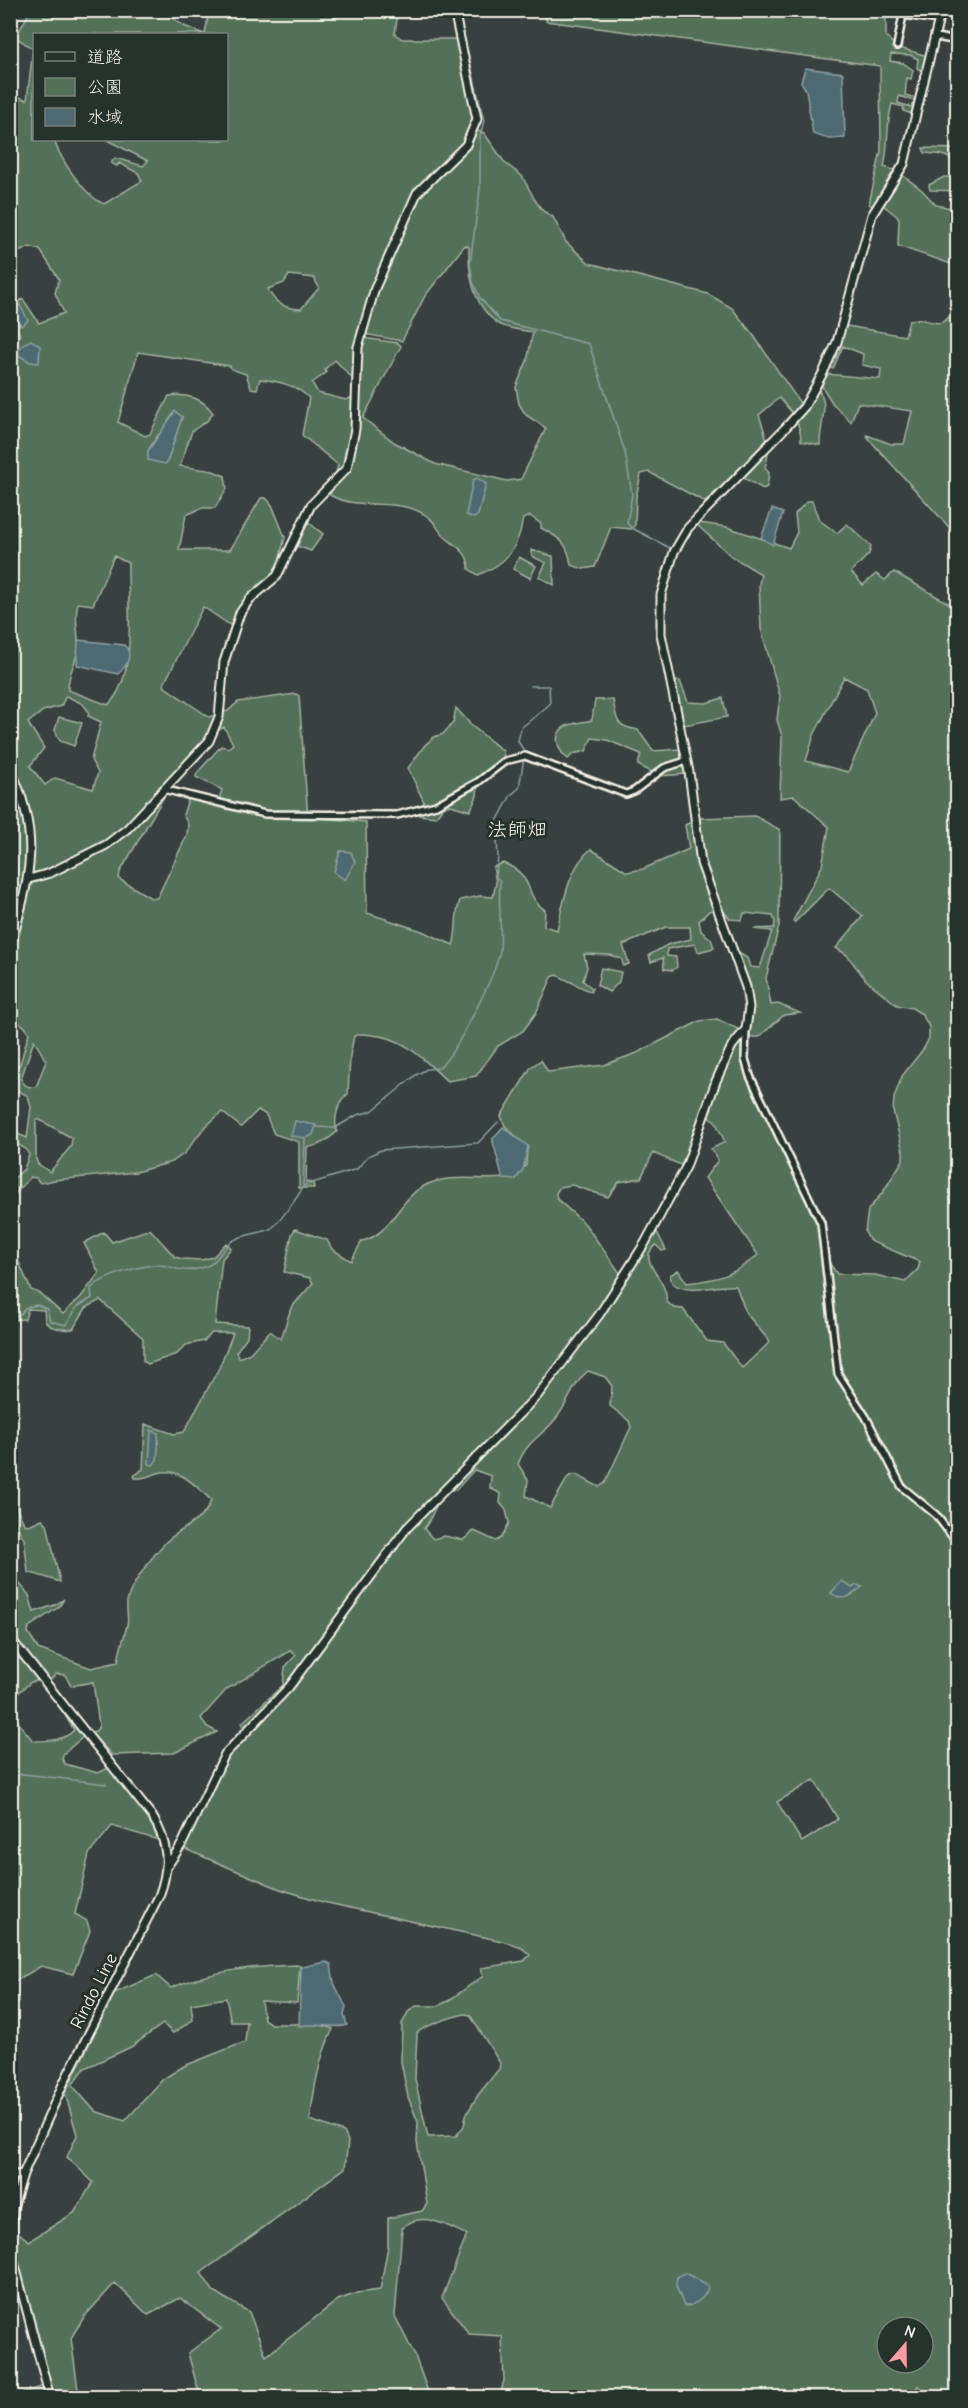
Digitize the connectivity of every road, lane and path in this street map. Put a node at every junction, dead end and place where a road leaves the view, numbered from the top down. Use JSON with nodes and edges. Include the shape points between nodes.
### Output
{"nodes":[{"id":1,"x":454,"y":10,"type":"edge"},
{"id":2,"x":941,"y":10,"type":"edge"},
{"id":3,"x":903,"y":13,"type":"edge"},
{"id":4,"x":940,"y":20,"type":"junction"},
{"id":5,"x":936,"y":37,"type":"junction"},
{"id":6,"x":957,"y":41,"type":"edge"},
{"id":7,"x":897,"y":46,"type":"dead end"},
{"id":8,"x":686,"y":761,"type":"junction"},
{"id":9,"x":10,"y":768,"type":"edge"},
{"id":10,"x":163,"y":789,"type":"junction"},
{"id":11,"x":29,"y":879,"type":"junction"},
{"id":12,"x":10,"y":949,"type":"edge"},
{"id":13,"x":746,"y":1029,"type":"junction"},
{"id":14,"x":957,"y":1544,"type":"edge"},
{"id":15,"x":10,"y":1638,"type":"edge"},
{"id":16,"x":168,"y":1865,"type":"junction"},
{"id":17,"x":23,"y":2174,"type":"junction"},
{"id":18,"x":10,"y":2176,"type":"edge"},
{"id":19,"x":50,"y":2397,"type":"edge"}],
"edges":[{"from":1,"to":10,"type":"street","via":[[476,110],[473,131],[457,155],[417,193],[375,288],[358,347],[355,429],[346,468],[311,505],[277,576],[240,613],[226,654],[214,730],[209,741]]},
{"from":2,"to":4,"type":"street"},
{"from":3,"to":4,"type":"street"},
{"from":3,"to":7,"type":"street"},
{"from":4,"to":5,"type":"street"},
{"from":5,"to":6,"type":"street"},
{"from":5,"to":8,"type":"street","via":[[904,164],[872,215],[837,342],[823,373],[804,407],[697,517],[677,544],[671,560],[659,625]]},
{"from":8,"to":10,"type":"street","via":[[664,768],[626,794],[533,757],[515,757],[497,765],[460,793],[419,811],[397,815],[265,814]]},
{"from":8,"to":13,"type":"street","via":[[701,863],[748,999]]},
{"from":9,"to":11,"type":"street","via":[[30,830]]},
{"from":10,"to":11,"type":"street","via":[[128,828],[106,845]]},
{"from":11,"to":12,"type":"street"},
{"from":13,"to":14,"type":"street","via":[[745,1059],[750,1076],[820,1223],[838,1374],[866,1417],[902,1487],[936,1515]]},
{"from":13,"to":16,"type":"street","via":[[732,1046],[686,1167],[645,1243],[599,1315],[537,1396],[406,1529],[296,1678],[225,1754],[183,1844]]},
{"from":15,"to":16,"type":"street","name":"Rindo Line","via":[[152,1816]]},
{"from":16,"to":17,"type":"street","name":"Rindo Line","via":[[159,1896],[64,2082]]},
{"from":17,"to":18,"type":"street"},
{"from":17,"to":19,"type":"street","name":"Rindo Line","via":[[13,2208],[11,2251]]}]}
